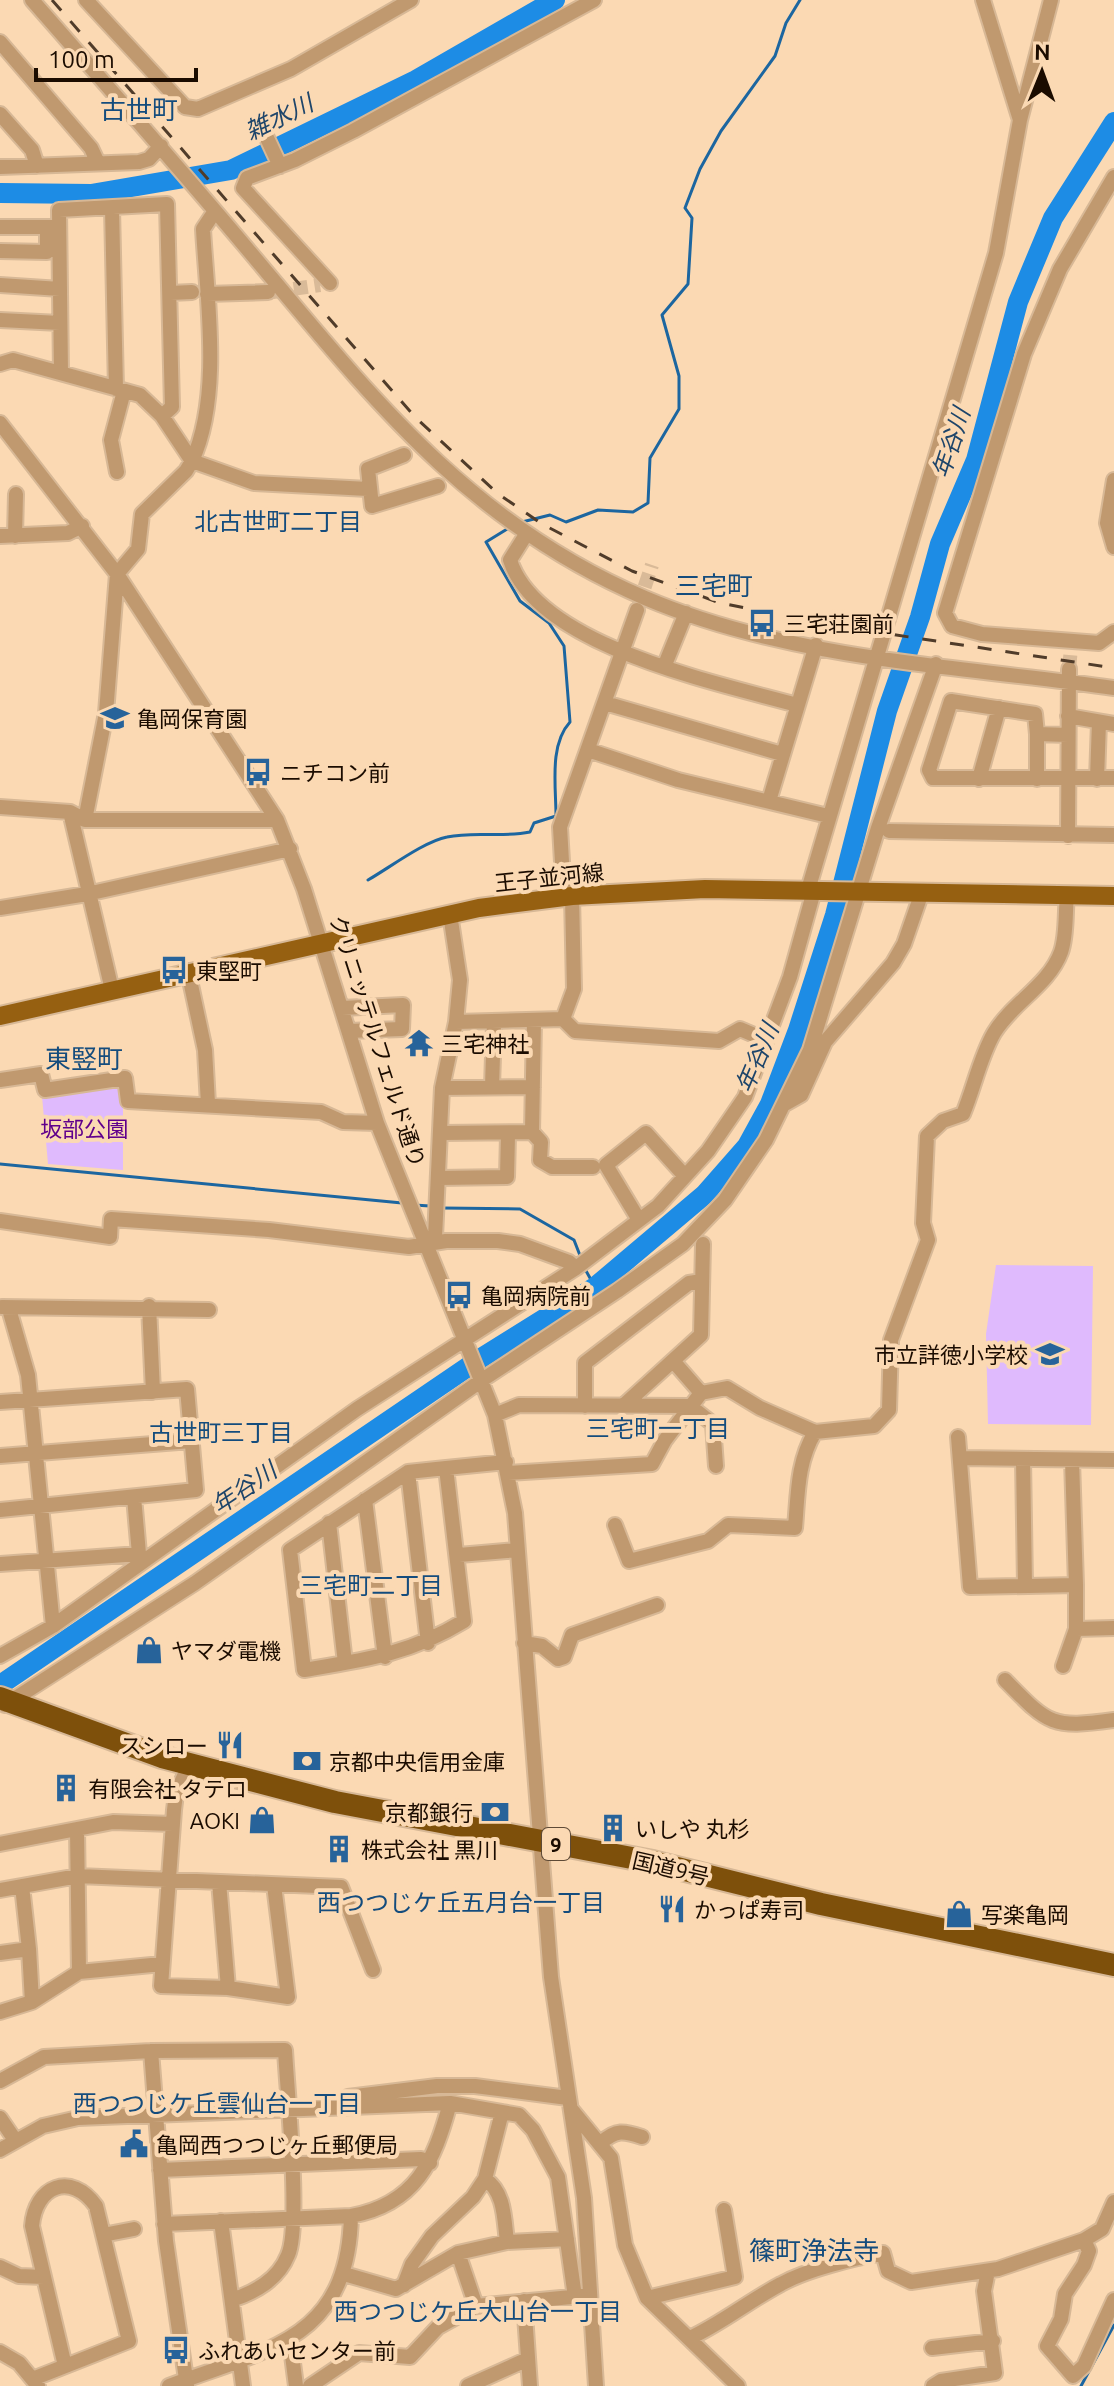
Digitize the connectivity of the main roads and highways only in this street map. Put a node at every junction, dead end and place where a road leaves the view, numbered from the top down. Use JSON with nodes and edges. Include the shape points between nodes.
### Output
{"nodes":[{"id":1,"x":1114,"y":896,"type":"edge"},
{"id":2,"x":0,"y":1016,"type":"edge"},
{"id":3,"x":3,"y":1702,"type":"edge"},
{"id":4,"x":1114,"y":1965,"type":"edge"}],
"edges":[{"from":1,"to":2,"type":"main road","name":"王子並河線","via":[[705,889],[568,897],[321,941]]},
{"from":3,"to":4,"type":"highway","name":"国道9号","number":"9","via":[[189,1765],[335,1802],[653,1862],[821,1904]]}]}
